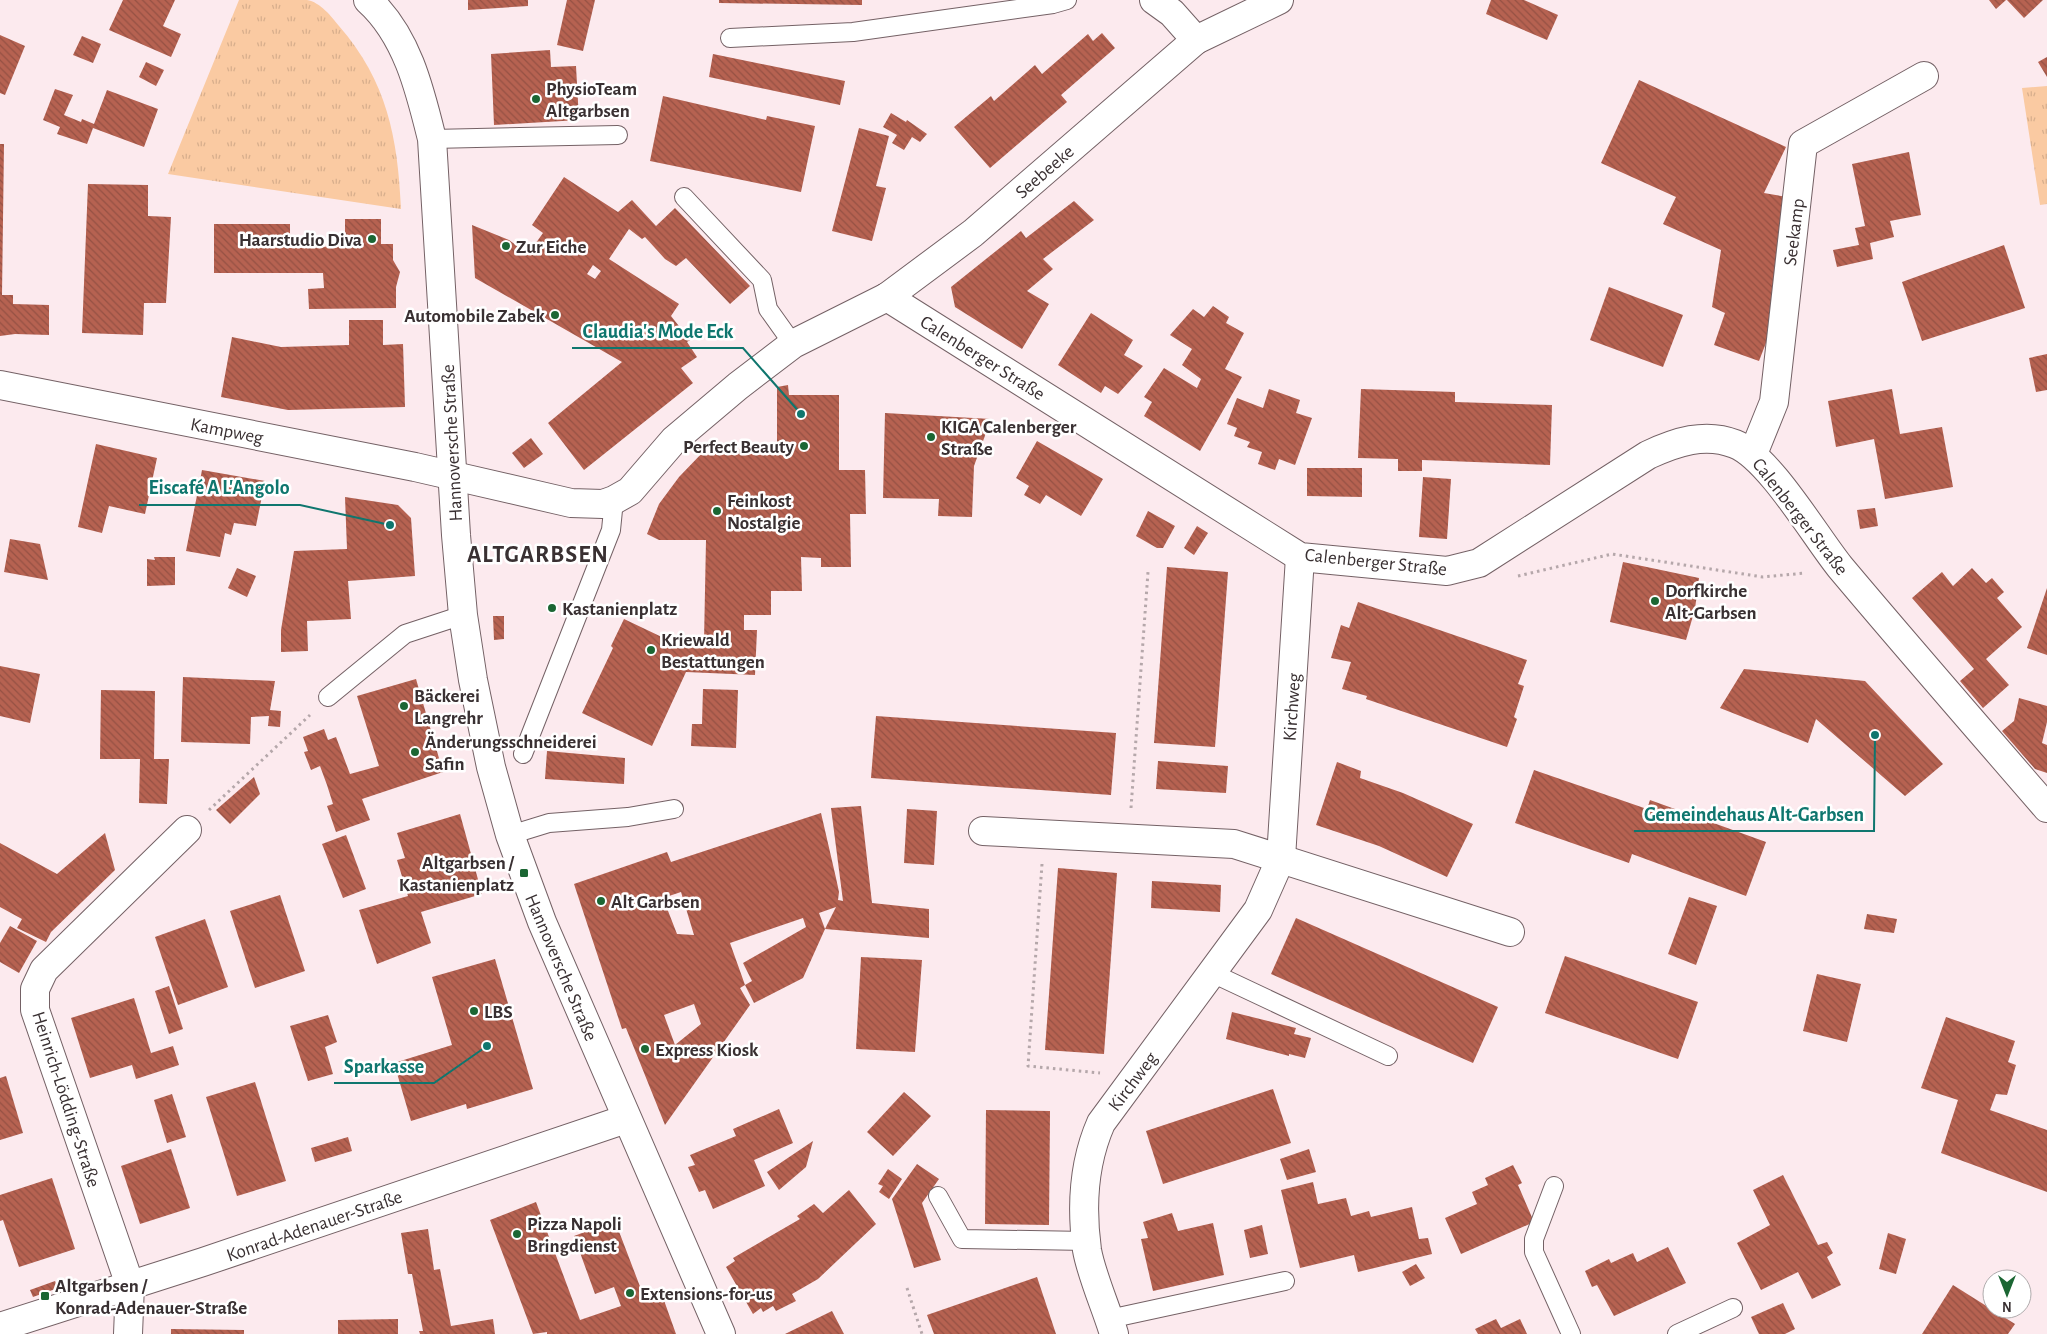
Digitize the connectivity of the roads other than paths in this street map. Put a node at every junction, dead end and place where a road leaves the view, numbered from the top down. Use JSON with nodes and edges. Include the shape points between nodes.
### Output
{"nodes":[{"id":1,"x":1067,"y":0,"type":"edge"},
{"id":2,"x":1154,"y":0,"type":"edge"},
{"id":3,"x":1279,"y":0,"type":"edge"},
{"id":4,"x":372,"y":1,"type":"edge"},
{"id":5,"x":730,"y":38,"type":"dead end"},
{"id":6,"x":1196,"y":40,"type":"junction"},
{"id":7,"x":1924,"y":76,"type":"dead end"},
{"id":8,"x":618,"y":136,"type":"dead end"},
{"id":9,"x":432,"y":139,"type":"junction"},
{"id":10,"x":684,"y":197,"type":"dead end"},
{"id":11,"x":887,"y":297,"type":"junction"},
{"id":12,"x":793,"y":344,"type":"junction"},
{"id":13,"x":0,"y":385,"type":"edge"},
{"id":14,"x":1753,"y":454,"type":"junction"},
{"id":15,"x":454,"y":476,"type":"junction"},
{"id":16,"x":614,"y":500,"type":"junction"},
{"id":17,"x":1300,"y":557,"type":"junction"},
{"id":18,"x":463,"y":615,"type":"junction"},
{"id":19,"x":328,"y":697,"type":"road end"},
{"id":20,"x":523,"y":754,"type":"dead end"},
{"id":21,"x":2047,"y":808,"type":"edge"},
{"id":22,"x":674,"y":809,"type":"dead end"},
{"id":23,"x":187,"y":830,"type":"road end"},
{"id":24,"x":983,"y":831,"type":"dead end"},
{"id":25,"x":510,"y":835,"type":"junction"},
{"id":26,"x":1281,"y":858,"type":"junction"},
{"id":27,"x":1510,"y":932,"type":"dead end"},
{"id":28,"x":1212,"y":973,"type":"junction"},
{"id":29,"x":1388,"y":1056,"type":"dead end"},
{"id":30,"x":626,"y":1119,"type":"junction"},
{"id":31,"x":1554,"y":1186,"type":"dead end"},
{"id":32,"x":938,"y":1196,"type":"dead end"},
{"id":33,"x":1087,"y":1241,"type":"junction"},
{"id":34,"x":1285,"y":1281,"type":"dead end"},
{"id":35,"x":130,"y":1285,"type":"junction"},
{"id":36,"x":1732,"y":1308,"type":"dead end"},
{"id":37,"x":1112,"y":1326,"type":"edge"},
{"id":38,"x":0,"y":1327,"type":"edge"},
{"id":39,"x":128,"y":1334,"type":"edge"},
{"id":40,"x":721,"y":1334,"type":"edge"},
{"id":41,"x":1571,"y":1334,"type":"edge"},
{"id":42,"x":1677,"y":1334,"type":"edge"}],
"edges":[{"from":1,"to":5,"type":"lane","via":[[852,32]]},
{"from":2,"to":6,"type":"street","via":[[1172,13]]},
{"from":3,"to":6,"type":"street","name":"Seebeeke"},
{"from":4,"to":9,"type":"street","name":"Hannoversche Straße","via":[[403,48],[422,98]]},
{"from":6,"to":11,"type":"street","name":"Seebeeke","via":[[973,232]]},
{"from":7,"to":14,"type":"street","name":"Seekamp","via":[[1803,144],[1774,402]]},
{"from":8,"to":9,"type":"lane"},
{"from":9,"to":15,"type":"street","name":"Hannoversche Straße"},
{"from":10,"to":12,"type":"lane","via":[[762,280],[768,310]]},
{"from":11,"to":12,"type":"street"},
{"from":11,"to":17,"type":"street","name":"Calenberger Straße"},
{"from":12,"to":16,"type":"street","via":[[674,440],[630,491]]},
{"from":13,"to":15,"type":"street","name":"Kampweg"},
{"from":14,"to":17,"type":"street","name":"Calenberger Straße","via":[[1718,439],[1676,442],[1648,455],[1479,563],[1461,568],[1438,570]]},
{"from":14,"to":21,"type":"street","name":"Calenberger Straße","via":[[1839,565]]},
{"from":15,"to":16,"type":"street","via":[[571,503],[602,504]]},
{"from":15,"to":18,"type":"street","name":"Hannoversche Straße"},
{"from":16,"to":20,"type":"lane","via":[[611,530]]},
{"from":17,"to":26,"type":"street","name":"Kirchweg"},
{"from":18,"to":19,"type":"lane","via":[[405,634]]},
{"from":18,"to":25,"type":"street","name":"Hannoversche Straße","via":[[481,727]]},
{"from":22,"to":25,"type":"lane","via":[[549,823]]},
{"from":23,"to":35,"type":"street","name":"Heinrich-Lödding-Straße","via":[[44,970],[35,990],[35,1010]]},
{"from":24,"to":26,"type":"street","via":[[1234,844]]},
{"from":25,"to":30,"type":"street","name":"Hannoversche Straße","via":[[542,922]]},
{"from":26,"to":27,"type":"street"},
{"from":26,"to":28,"type":"street","name":"Kirchweg","via":[[1258,910]]},
{"from":28,"to":29,"type":"lane"},
{"from":28,"to":33,"type":"street","name":"Kirchweg","via":[[1101,1123],[1087,1160],[1084,1184]]},
{"from":30,"to":35,"type":"street","name":"Konrad-Adenauer-Straße"},
{"from":30,"to":40,"type":"street","name":"Hannoversche Straße"},
{"from":31,"to":41,"type":"lane","via":[[1534,1239],[1534,1252]]},
{"from":32,"to":33,"type":"lane","via":[[962,1239]]},
{"from":33,"to":37,"type":"street","name":"Kirchweg"},
{"from":34,"to":37,"type":"lane"},
{"from":35,"to":38,"type":"street","name":"Konrad-Adenauer-Straße"},
{"from":35,"to":39,"type":"street","name":"Heinrich-Lödding-Straße"},
{"from":36,"to":42,"type":"lane"}]}
